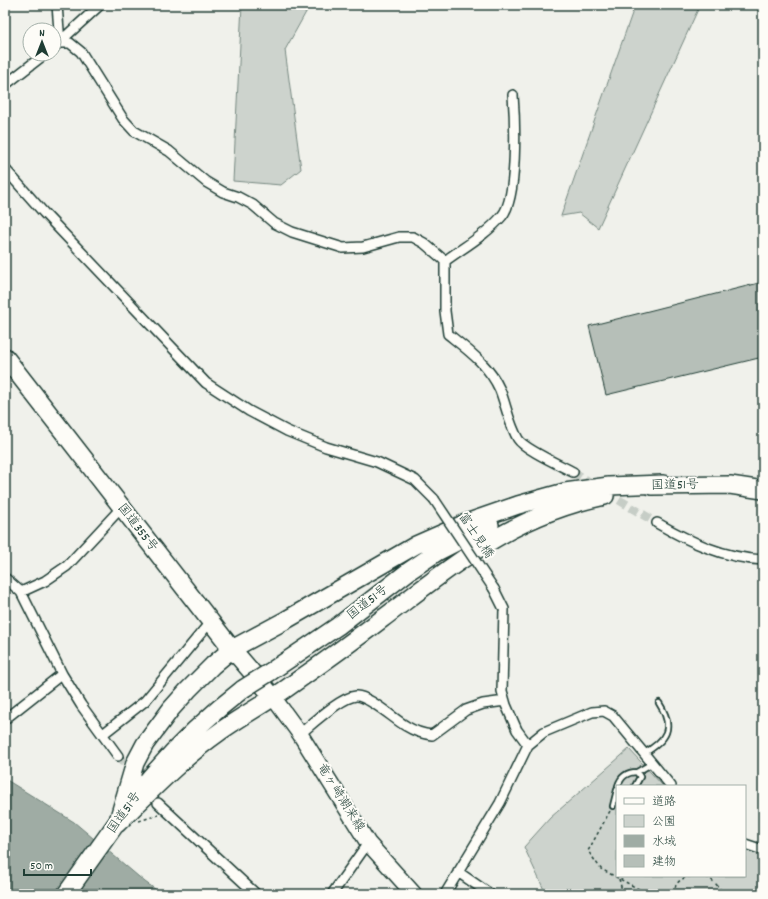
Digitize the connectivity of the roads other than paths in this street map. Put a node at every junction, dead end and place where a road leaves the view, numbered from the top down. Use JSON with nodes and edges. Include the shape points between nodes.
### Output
{"nodes":[{"id":1,"x":57,"y":5,"type":"edge"},
{"id":2,"x":100,"y":5,"type":"edge"},
{"id":3,"x":57,"y":22,"type":"edge"},
{"id":4,"x":62,"y":40,"type":"edge"},
{"id":5,"x":62,"y":44,"type":"edge"},
{"id":6,"x":34,"y":62,"type":"edge"},
{"id":7,"x":5,"y":85,"type":"edge"},
{"id":8,"x":513,"y":95,"type":"dead end"},
{"id":9,"x":5,"y":169,"type":"edge"},
{"id":10,"x":445,"y":261,"type":"junction"},
{"id":11,"x":5,"y":357,"type":"edge"},
{"id":12,"x":573,"y":472,"type":"tunnel mouth"},
{"id":13,"x":663,"y":484,"type":"junction"},
{"id":14,"x":763,"y":490,"type":"edge"},
{"id":15,"x":121,"y":508,"type":"junction"},
{"id":16,"x":657,"y":523,"type":"tunnel mouth"},
{"id":17,"x":763,"y":560,"type":"edge"},
{"id":18,"x":5,"y":578,"type":"edge"},
{"id":19,"x":21,"y":592,"type":"junction"},
{"id":20,"x":211,"y":621,"type":"junction"},
{"id":21,"x":232,"y":649,"type":"junction"},
{"id":22,"x":62,"y":674,"type":"junction"},
{"id":23,"x":273,"y":697,"type":"junction"},
{"id":24,"x":505,"y":701,"type":"junction"},
{"id":25,"x":659,"y":703,"type":"dead end"},
{"id":26,"x":5,"y":719,"type":"edge"},
{"id":27,"x":103,"y":734,"type":"junction"},
{"id":28,"x":300,"y":734,"type":"junction"},
{"id":29,"x":528,"y":745,"type":"junction"},
{"id":30,"x":643,"y":754,"type":"junction"},
{"id":31,"x":118,"y":756,"type":"tunnel mouth"},
{"id":32,"x":651,"y":764,"type":"junction"},
{"id":33,"x":637,"y":772,"type":"junction"},
{"id":34,"x":619,"y":785,"type":"edge"},
{"id":35,"x":636,"y":785,"type":"edge"},
{"id":36,"x":670,"y":785,"type":"edge"},
{"id":37,"x":158,"y":803,"type":"dead end"},
{"id":38,"x":115,"y":826,"type":"junction"},
{"id":39,"x":368,"y":843,"type":"junction"},
{"id":40,"x":746,"y":844,"type":"edge"},
{"id":41,"x":763,"y":850,"type":"edge"},
{"id":42,"x":458,"y":872,"type":"junction"},
{"id":43,"x":66,"y":894,"type":"edge"},
{"id":44,"x":256,"y":894,"type":"edge"},
{"id":45,"x":332,"y":894,"type":"edge"},
{"id":46,"x":414,"y":894,"type":"edge"},
{"id":47,"x":445,"y":894,"type":"edge"},
{"id":48,"x":490,"y":894,"type":"edge"}],
"edges":[{"from":1,"to":3,"type":"street"},
{"from":2,"to":4,"type":"street"},
{"from":5,"to":10,"type":"street","via":[[70,43],[81,52],[123,119],[134,131],[169,150],[206,182],[253,205],[274,223],[292,232],[343,248],[413,238],[424,243]]},
{"from":6,"to":7,"type":"street"},
{"from":8,"to":10,"type":"street","via":[[515,114],[512,185],[508,205],[503,215],[486,231]]},
{"from":9,"to":24,"type":"street","name":"富士見橋","bridge":true,"via":[[206,383],[286,431],[326,447],[377,462],[415,480],[434,499],[494,589],[504,609],[502,679]]},
{"from":10,"to":12,"type":"street","via":[[448,334],[480,360],[489,372],[499,388],[518,440]]},
{"from":11,"to":15,"type":"highway","name":"国道355号"},
{"from":13,"to":14,"type":"highway","name":"国道51号","via":[[730,485]]},
{"from":13,"to":21,"type":"highway","via":[[609,486],[565,492],[466,523],[416,545]]},
{"from":13,"to":23,"type":"highway","via":[[556,509],[501,534],[438,576]]},
{"from":13,"to":38,"type":"highway","name":"国道51号","bridge":true,"via":[[566,499],[513,516],[466,536],[408,571],[338,626],[243,689],[202,722],[154,773]]},
{"from":15,"to":19,"type":"street","via":[[67,566],[45,581]]},
{"from":15,"to":20,"type":"highway","name":"国道355号"},
{"from":16,"to":17,"type":"street","via":[[712,551]]},
{"from":18,"to":19,"type":"street"},
{"from":19,"to":22,"type":"street"},
{"from":20,"to":21,"type":"highway","name":"国道355号"},
{"from":20,"to":27,"type":"street","via":[[145,701]]},
{"from":21,"to":23,"type":"highway","name":"国道355号"},
{"from":21,"to":38,"type":"highway","via":[[170,709],[145,744],[135,763]]},
{"from":22,"to":26,"type":"street"},
{"from":22,"to":27,"type":"street"},
{"from":23,"to":28,"type":"main road","name":"竜ヶ崎潮来線"},
{"from":23,"to":38,"type":"highway","via":[[218,733],[188,757]]},
{"from":24,"to":28,"type":"street","via":[[483,704],[466,710],[432,735],[407,727],[365,698],[356,696],[335,706]]},
{"from":24,"to":29,"type":"street","name":"富士見橋","via":[[517,730]]},
{"from":25,"to":30,"type":"lane","via":[[666,716],[667,733],[657,745]]},
{"from":27,"to":31,"type":"street"},
{"from":28,"to":39,"type":"main road","name":"竜ヶ崎潮来線"},
{"from":29,"to":30,"type":"street","via":[[544,732],[564,722],[592,712],[604,712],[613,716]]},
{"from":29,"to":42,"type":"street","via":[[500,803]]},
{"from":30,"to":32,"type":"street"},
{"from":32,"to":33,"type":"lane"},
{"from":32,"to":36,"type":"street"},
{"from":33,"to":34,"type":"lane","via":[[625,774]]},
{"from":33,"to":35,"type":"lane","via":[[640,777]]},
{"from":37,"to":44,"type":"street"},
{"from":38,"to":43,"type":"highway","name":"国道51号"},
{"from":39,"to":45,"type":"street"},
{"from":39,"to":46,"type":"main road","name":"竜ヶ崎潮来線"},
{"from":40,"to":41,"type":"street"},
{"from":42,"to":47,"type":"street"},
{"from":42,"to":48,"type":"street"}]}
